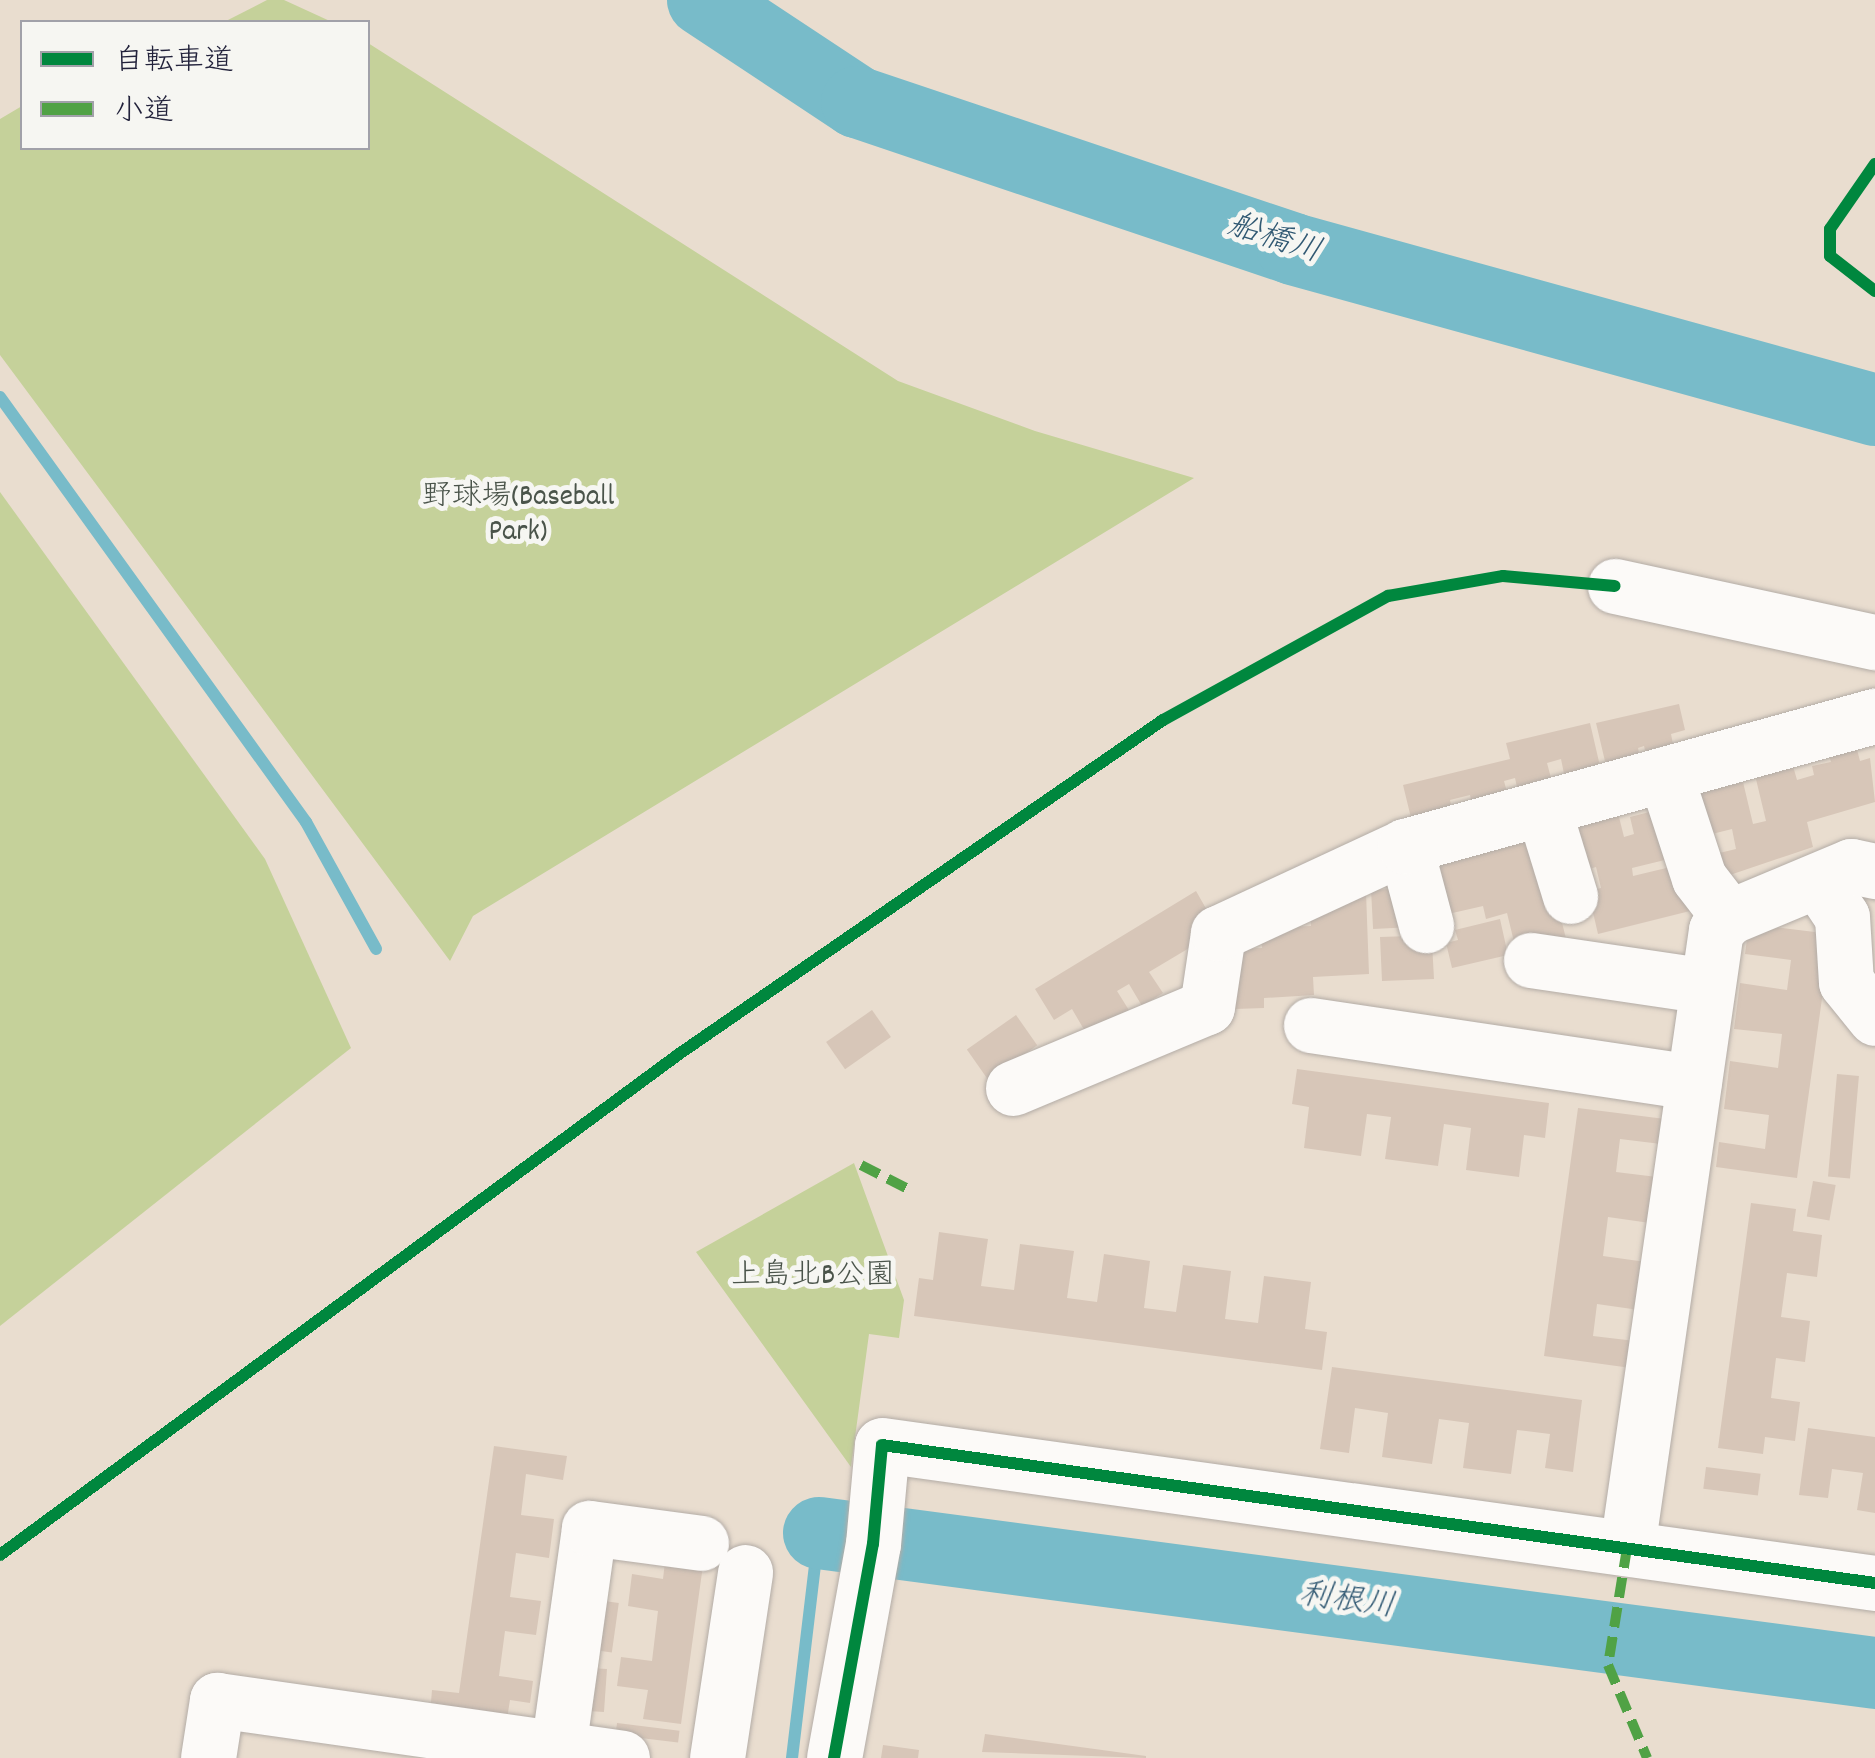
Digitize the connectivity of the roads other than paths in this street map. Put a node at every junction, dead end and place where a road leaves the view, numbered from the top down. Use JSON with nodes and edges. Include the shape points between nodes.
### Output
{"nodes":[{"id":1,"x":1615,"y":586,"type":"dead end"},
{"id":2,"x":1875,"y":642,"type":"edge"},
{"id":3,"x":1875,"y":716,"type":"edge"},
{"id":4,"x":1665,"y":774,"type":"junction"},
{"id":5,"x":1543,"y":808,"type":"junction"},
{"id":6,"x":1405,"y":846,"type":"junction"},
{"id":7,"x":1875,"y":871,"type":"edge"},
{"id":8,"x":1818,"y":881,"type":"junction"},
{"id":9,"x":1570,"y":896,"type":"dead end"},
{"id":10,"x":1729,"y":917,"type":"junction"},
{"id":11,"x":1426,"y":926,"type":"dead end"},
{"id":12,"x":1530,"y":960,"type":"dead end"},
{"id":13,"x":1707,"y":986,"type":"junction"},
{"id":14,"x":1875,"y":1018,"type":"edge"},
{"id":15,"x":1311,"y":1026,"type":"dead end"},
{"id":16,"x":1694,"y":1082,"type":"junction"},
{"id":17,"x":1013,"y":1088,"type":"dead end"},
{"id":18,"x":1626,"y":1548,"type":"junction"},
{"id":19,"x":1875,"y":1583,"type":"edge"},
{"id":20,"x":558,"y":1749,"type":"junction"},
{"id":21,"x":208,"y":1758,"type":"edge"},
{"id":22,"x":622,"y":1758,"type":"edge"},
{"id":23,"x":716,"y":1758,"type":"edge"},
{"id":24,"x":834,"y":1758,"type":"edge"}],
"edges":[{"from":1,"to":2,"type":"street"},
{"from":3,"to":4,"type":"street"},
{"from":4,"to":5,"type":"street"},
{"from":4,"to":10,"type":"street","via":[[1700,878]]},
{"from":5,"to":6,"type":"street"},
{"from":5,"to":9,"type":"street"},
{"from":6,"to":11,"type":"street"},
{"from":6,"to":17,"type":"street","via":[[1218,933],[1207,1006]]},
{"from":7,"to":8,"type":"street","via":[[1852,866]]},
{"from":8,"to":10,"type":"street"},
{"from":8,"to":14,"type":"street","via":[[1842,917],[1846,982]]},
{"from":10,"to":13,"type":"street","via":[[1716,930]]},
{"from":12,"to":13,"type":"street"},
{"from":13,"to":16,"type":"street"},
{"from":15,"to":16,"type":"street"},
{"from":16,"to":18,"type":"street"},
{"from":18,"to":19,"type":"street"},
{"from":18,"to":24,"type":"street","via":[[882,1446],[877,1519]]},
{"from":20,"to":21,"type":"street","via":[[217,1700]]},
{"from":20,"to":22,"type":"street"},
{"from":20,"to":23,"type":"street","via":[[590,1528],[723,1558]]}]}
